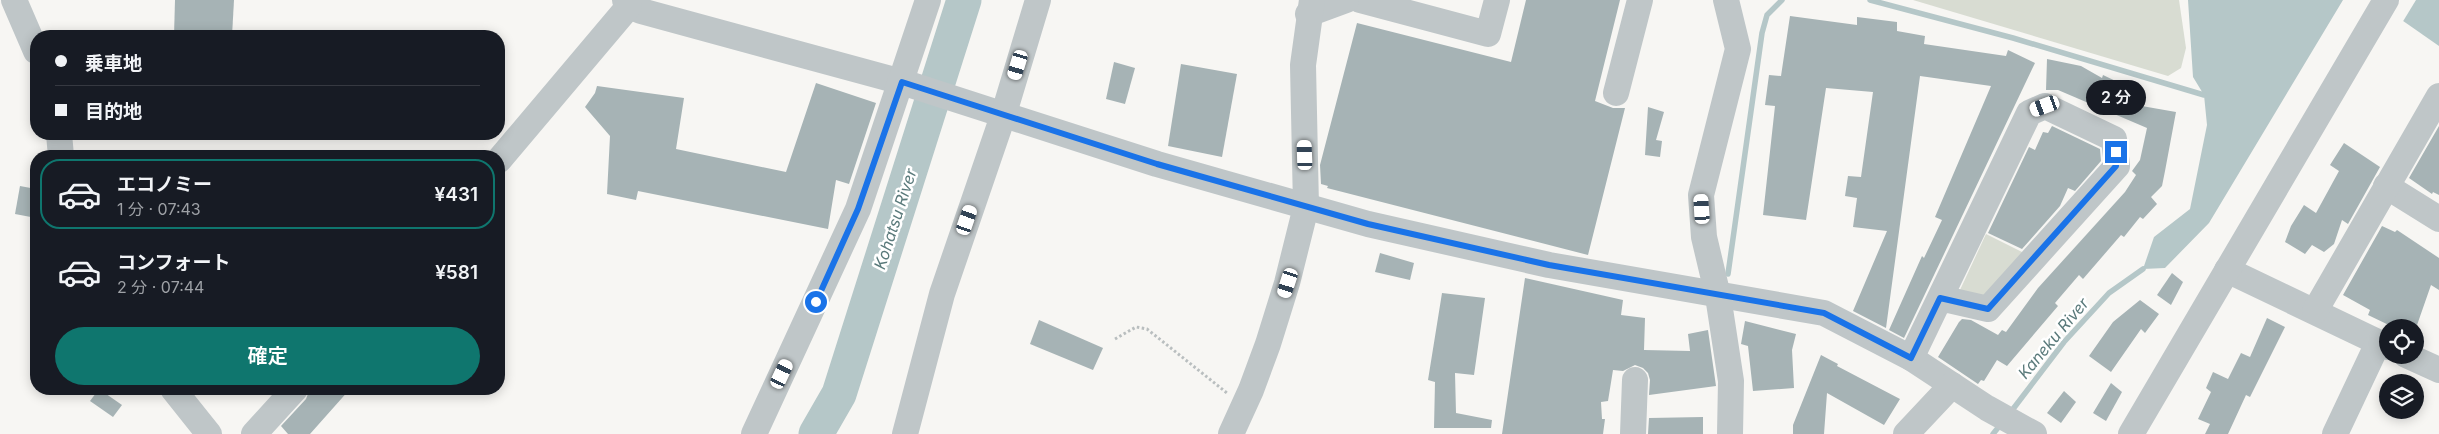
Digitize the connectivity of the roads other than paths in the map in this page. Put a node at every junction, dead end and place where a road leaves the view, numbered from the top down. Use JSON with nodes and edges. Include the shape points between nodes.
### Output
{"nodes":[{"id":1,"x":14,"y":0,"type":"edge"},
{"id":2,"x":928,"y":0,"type":"edge"},
{"id":3,"x":1038,"y":0,"type":"edge"},
{"id":4,"x":1346,"y":0,"type":"edge"},
{"id":5,"x":1497,"y":0,"type":"edge"},
{"id":6,"x":1640,"y":0,"type":"edge"},
{"id":7,"x":1726,"y":0,"type":"edge"},
{"id":8,"x":1374,"y":2,"type":"edge"},
{"id":9,"x":627,"y":3,"type":"edge"},
{"id":10,"x":1310,"y":7,"type":"edge"},
{"id":11,"x":2381,"y":9,"type":"edge"},
{"id":12,"x":1441,"y":10,"type":"edge"},
{"id":13,"x":30,"y":37,"type":"edge"},
{"id":14,"x":910,"y":84,"type":"junction"},
{"id":15,"x":1616,"y":93,"type":"dead end"},
{"id":16,"x":2439,"y":96,"type":"edge"},
{"id":17,"x":993,"y":110,"type":"junction"},
{"id":18,"x":505,"y":153,"type":"edge"},
{"id":19,"x":2386,"y":186,"type":"junction"},
{"id":20,"x":1306,"y":208,"type":"junction"},
{"id":21,"x":2439,"y":219,"type":"edge"},
{"id":22,"x":2227,"y":270,"type":"junction"},
{"id":23,"x":1718,"y":296,"type":"junction"},
{"id":24,"x":1940,"y":298,"type":"junction"},
{"id":25,"x":2315,"y":311,"type":"junction"},
{"id":26,"x":2379,"y":343,"type":"edge"},
{"id":27,"x":2379,"y":352,"type":"edge"},
{"id":28,"x":1911,"y":358,"type":"junction"},
{"id":29,"x":2424,"y":363,"type":"edge"},
{"id":30,"x":2439,"y":370,"type":"edge"},
{"id":31,"x":1635,"y":380,"type":"dead end"},
{"id":32,"x":1952,"y":385,"type":"junction"},
{"id":33,"x":178,"y":395,"type":"edge"},
{"id":34,"x":290,"y":395,"type":"edge"},
{"id":35,"x":209,"y":434,"type":"edge"},
{"id":36,"x":254,"y":434,"type":"edge"},
{"id":37,"x":754,"y":434,"type":"edge"},
{"id":38,"x":905,"y":434,"type":"edge"},
{"id":39,"x":1231,"y":434,"type":"edge"},
{"id":40,"x":1633,"y":434,"type":"edge"},
{"id":41,"x":1730,"y":434,"type":"edge"},
{"id":42,"x":1906,"y":434,"type":"edge"},
{"id":43,"x":2034,"y":434,"type":"edge"},
{"id":44,"x":2131,"y":434,"type":"edge"},
{"id":45,"x":2335,"y":434,"type":"edge"}],
"edges":[{"from":1,"to":13,"type":"street"},
{"from":2,"to":14,"type":"street"},
{"from":3,"to":17,"type":"street"},
{"from":4,"to":10,"type":"street"},
{"from":5,"to":12,"type":"street","via":[[1488,34]]},
{"from":6,"to":15,"type":"street"},
{"from":7,"to":23,"type":"street","via":[[1738,49],[1701,195],[1704,237]]},
{"from":8,"to":12,"type":"street"},
{"from":9,"to":14,"type":"street","via":[[640,11]]},
{"from":9,"to":18,"type":"street"},
{"from":10,"to":20,"type":"street","via":[[1303,64]]},
{"from":11,"to":22,"type":"street"},
{"from":14,"to":17,"type":"street"},
{"from":14,"to":37,"type":"street","via":[[858,209]]},
{"from":16,"to":19,"type":"street"},
{"from":17,"to":20,"type":"street","via":[[1157,164]]},
{"from":17,"to":38,"type":"street"},
{"from":19,"to":21,"type":"street"},
{"from":19,"to":25,"type":"street"},
{"from":20,"to":23,"type":"street","via":[[1492,254]]},
{"from":20,"to":39,"type":"street","via":[[1288,283],[1268,344]]},
{"from":22,"to":25,"type":"street"},
{"from":22,"to":44,"type":"street"},
{"from":23,"to":28,"type":"street","via":[[1824,313]]},
{"from":23,"to":41,"type":"street","via":[[1732,381]]},
{"from":24,"to":24,"type":"street","via":[[2029,113],[2045,106],[2114,139],[2116,166],[1988,309]]},
{"from":24,"to":28,"type":"street"},
{"from":25,"to":26,"type":"street"},
{"from":27,"to":45,"type":"street"},
{"from":28,"to":32,"type":"street"},
{"from":29,"to":30,"type":"street"},
{"from":31,"to":40,"type":"street"},
{"from":32,"to":42,"type":"street"},
{"from":32,"to":43,"type":"street"},
{"from":33,"to":35,"type":"street"},
{"from":34,"to":36,"type":"street"}]}
